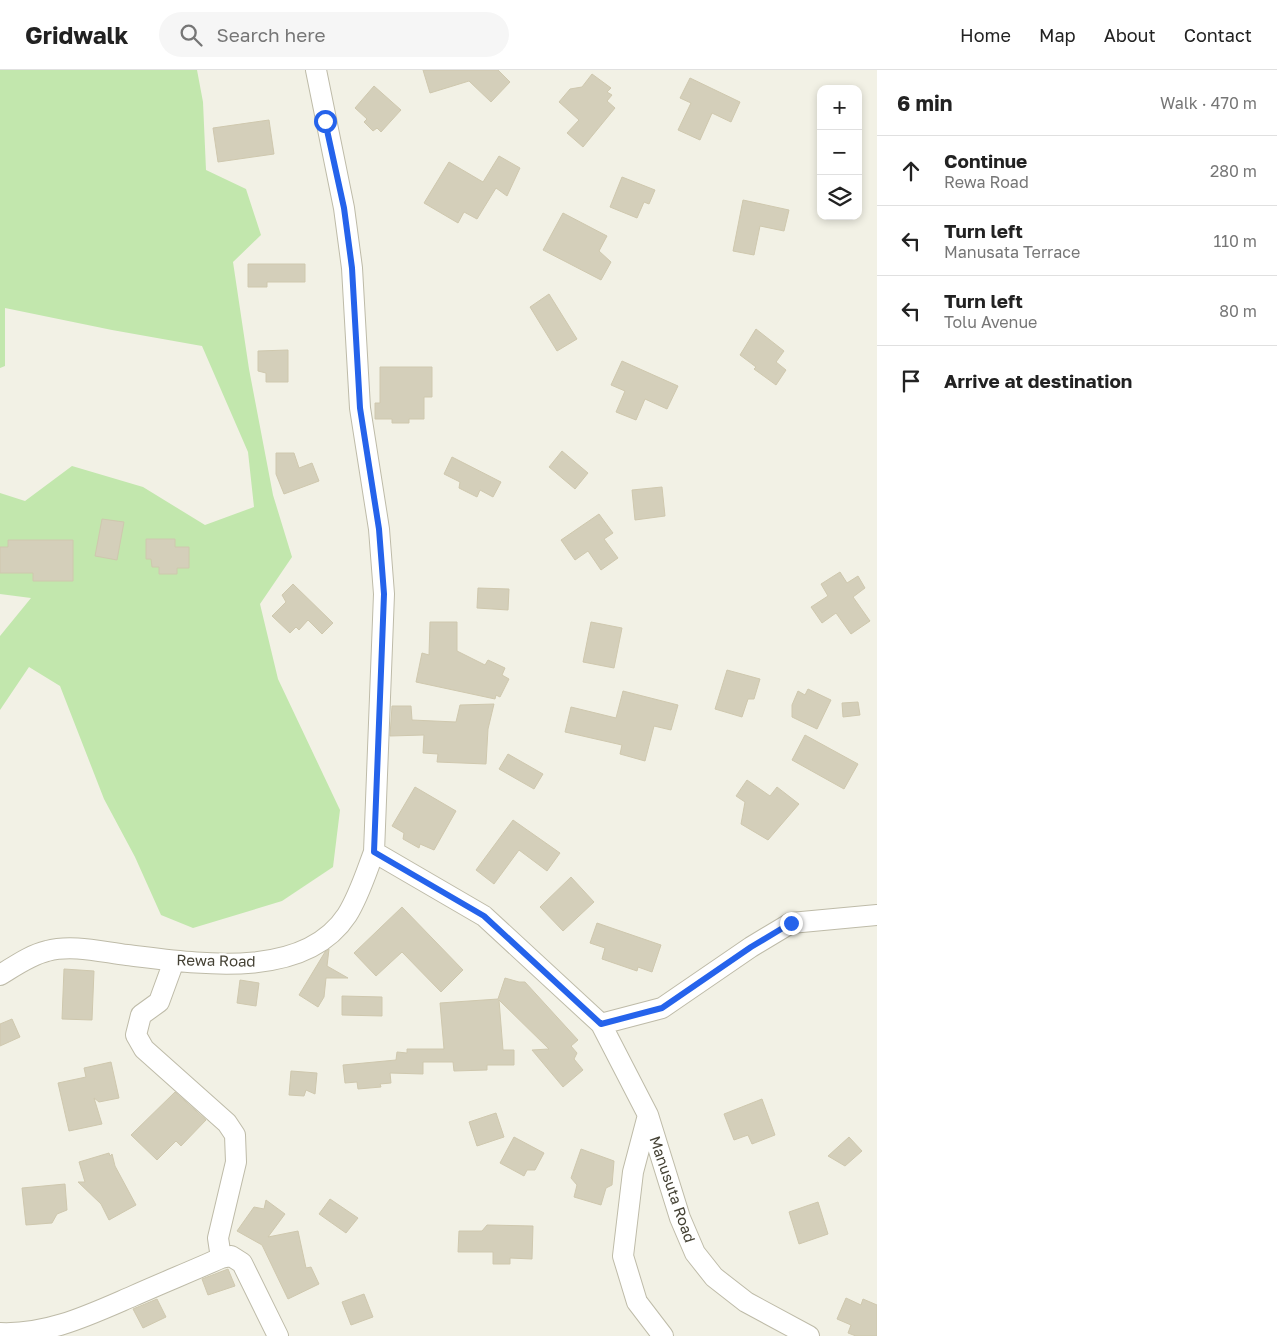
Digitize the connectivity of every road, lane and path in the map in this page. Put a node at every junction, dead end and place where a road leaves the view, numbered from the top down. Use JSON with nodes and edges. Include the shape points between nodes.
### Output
{"nodes":[{"id":1,"x":316,"y":70,"type":"edge"},
{"id":2,"x":374,"y":852,"type":"junction"},
{"id":3,"x":877,"y":916,"type":"edge"},
{"id":4,"x":174,"y":961,"type":"junction"},
{"id":5,"x":0,"y":975,"type":"edge"},
{"id":6,"x":601,"y":1024,"type":"junction"},
{"id":7,"x":648,"y":1115,"type":"junction"},
{"id":8,"x":221,"y":1258,"type":"junction"},
{"id":9,"x":0,"y":1333,"type":"edge"},
{"id":10,"x":278,"y":1336,"type":"edge"},
{"id":11,"x":663,"y":1336,"type":"edge"},
{"id":12,"x":809,"y":1336,"type":"edge"}],
"edges":[{"from":1,"to":2,"type":"street","name":"Rewa Road","via":[[344,208],[352,268],[360,408],[379,529],[384,594]]},
{"from":2,"to":4,"type":"street","name":"Rewa Road","via":[[346,916],[317,945],[289,957],[249,963]]},
{"from":2,"to":6,"type":"street","name":"Manusuta Road","via":[[484,916]]},
{"from":3,"to":6,"type":"street","via":[[791,923],[662,1008]]},
{"from":4,"to":5,"type":"street","name":"Rewa Road","via":[[76,949],[48,950],[29,957]]},
{"from":4,"to":8,"type":"street","via":[[159,1002],[141,1015],[136,1035],[144,1049],[227,1123],[234,1135],[236,1162],[218,1238]]},
{"from":6,"to":7,"type":"street","name":"Manusuta Road"},
{"from":7,"to":11,"type":"street","via":[[632,1172],[623,1256],[637,1302]]},
{"from":7,"to":12,"type":"street","name":"Manusuta Road","via":[[680,1218],[695,1253],[714,1277],[746,1302]]},
{"from":8,"to":9,"type":"street","via":[[54,1328]]},
{"from":8,"to":10,"type":"street","via":[[231,1256],[242,1263]]}]}
